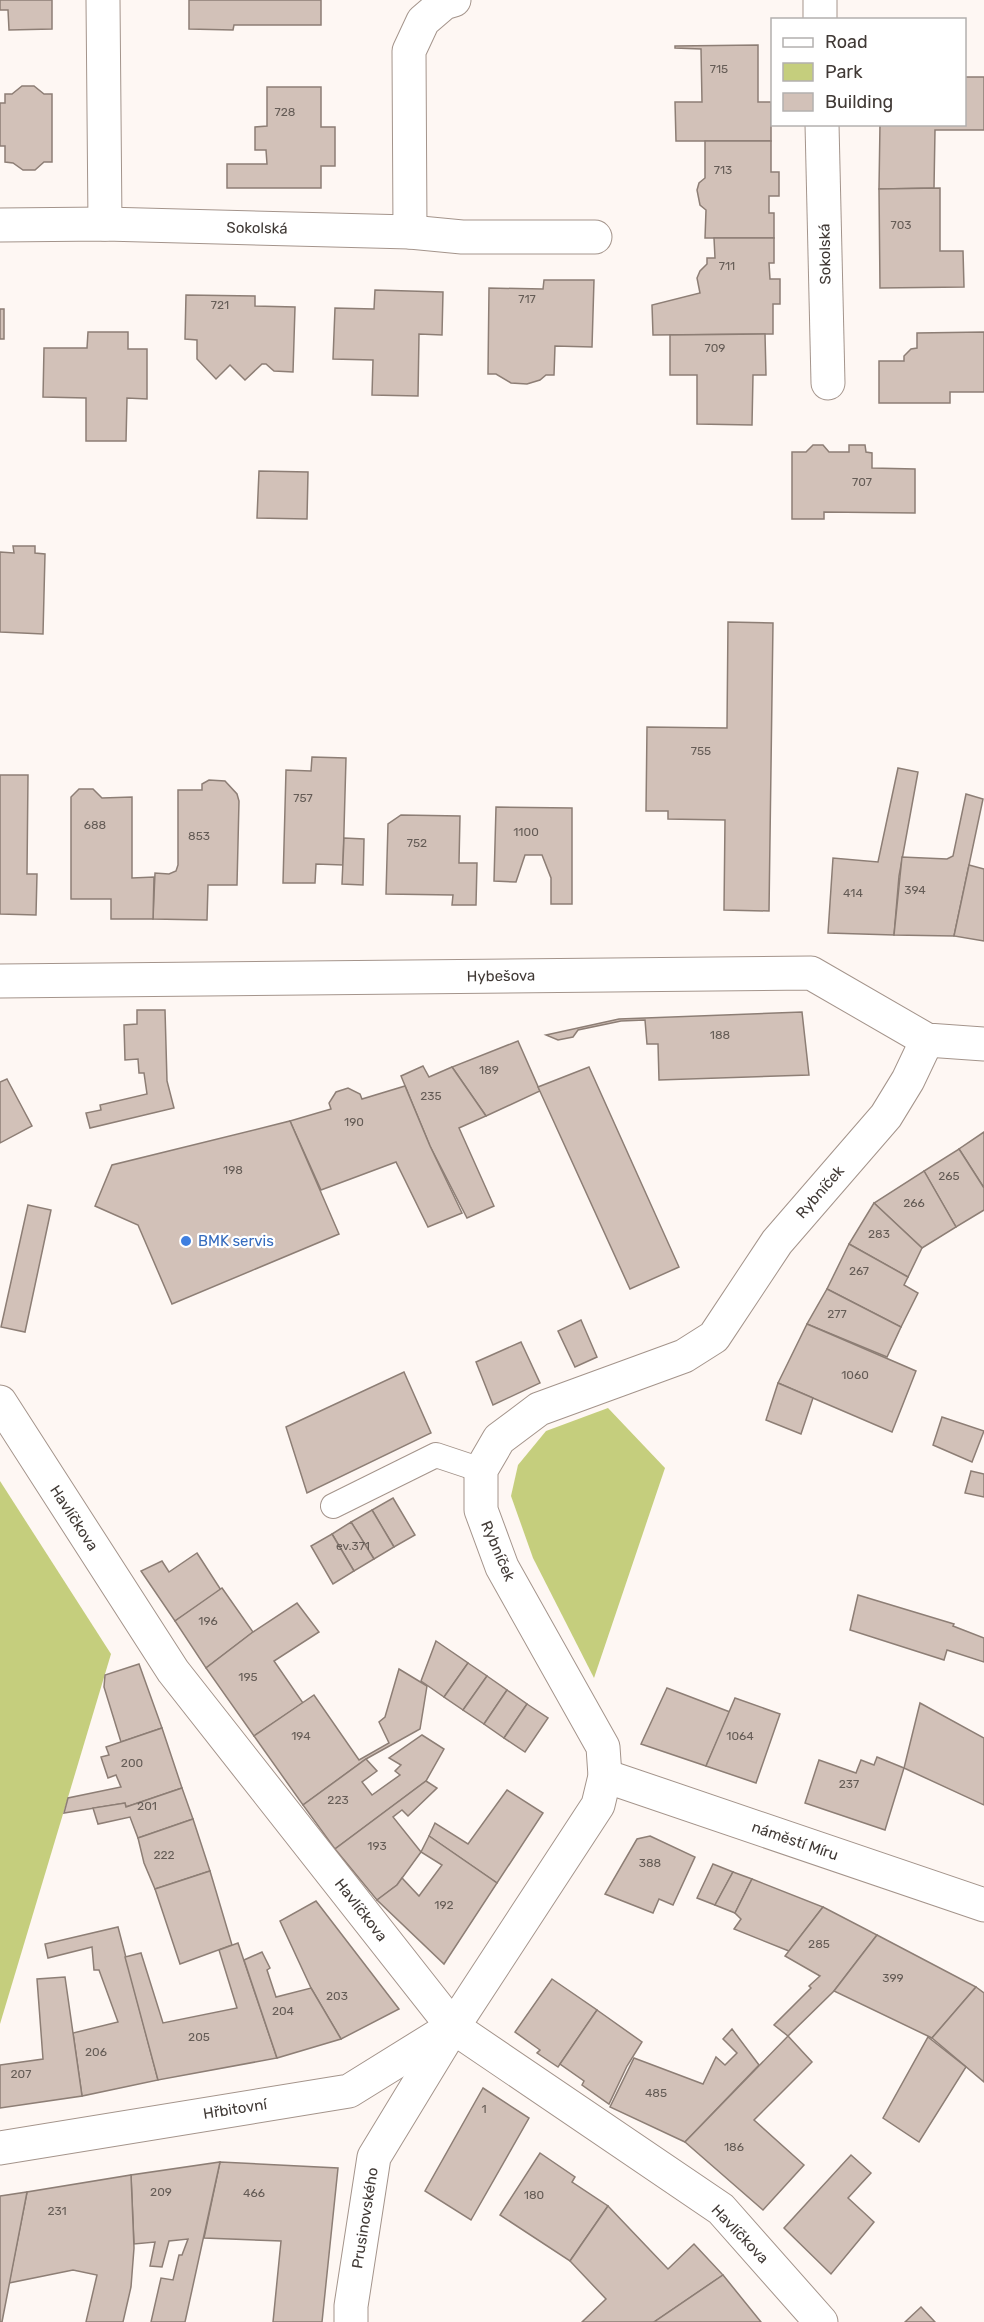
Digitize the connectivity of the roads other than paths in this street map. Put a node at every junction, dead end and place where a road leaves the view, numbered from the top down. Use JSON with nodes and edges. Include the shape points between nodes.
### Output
{"nodes":[{"id":1,"x":103,"y":0,"type":"edge"},
{"id":2,"x":454,"y":0,"type":"edge"},
{"id":3,"x":820,"y":0,"type":"edge"},
{"id":4,"x":820,"y":18,"type":"edge"},
{"id":5,"x":822,"y":126,"type":"edge"},
{"id":6,"x":105,"y":224,"type":"junction"},
{"id":7,"x":0,"y":225,"type":"edge"},
{"id":8,"x":410,"y":232,"type":"junction"},
{"id":9,"x":595,"y":237,"type":"dead end"},
{"id":10,"x":828,"y":382,"type":"dead end"},
{"id":11,"x":0,"y":981,"type":"edge"},
{"id":12,"x":927,"y":1040,"type":"junction"},
{"id":13,"x":984,"y":1044,"type":"edge"},
{"id":14,"x":0,"y":1402,"type":"edge"},
{"id":15,"x":481,"y":1470,"type":"junction"},
{"id":16,"x":333,"y":1506,"type":"dead end"},
{"id":17,"x":605,"y":1776,"type":"junction"},
{"id":18,"x":984,"y":1905,"type":"edge"},
{"id":19,"x":453,"y":2027,"type":"junction"},
{"id":20,"x":0,"y":2148,"type":"edge"},
{"id":21,"x":351,"y":2322,"type":"edge"},
{"id":22,"x":821,"y":2322,"type":"edge"}],
"edges":[{"from":1,"to":6,"type":"street"},
{"from":2,"to":8,"type":"street","via":[[444,3],[423,21],[409,51]]},
{"from":3,"to":4,"type":"street"},
{"from":5,"to":10,"type":"street","name":"Sokolská"},
{"from":6,"to":7,"type":"street","name":"Sokolská"},
{"from":6,"to":8,"type":"street","name":"Sokolská"},
{"from":8,"to":9,"type":"street","name":"Sokolská","via":[[462,237]]},
{"from":11,"to":12,"type":"street","name":"Hybešova","via":[[811,973]]},
{"from":12,"to":13,"type":"street","name":"Hybešova"},
{"from":12,"to":15,"type":"street","name":"Rybníček","via":[[886,1116],[777,1242],[714,1337],[684,1356],[539,1410],[499,1439]]},
{"from":14,"to":19,"type":"street","name":"Havlíčkova","via":[[172,1671]]},
{"from":15,"to":16,"type":"lane","via":[[436,1455]]},
{"from":15,"to":17,"type":"street","name":"Rybníček","via":[[481,1510],[502,1567],[603,1747]]},
{"from":17,"to":18,"type":"street","name":"náměstí Míru"},
{"from":17,"to":19,"type":"street","name":"Rybníček","via":[[598,1805]]},
{"from":19,"to":20,"type":"street","name":"Hřbitovní","via":[[350,2091]]},
{"from":19,"to":21,"type":"street","name":"Prusinovského","via":[[374,2157]]},
{"from":19,"to":22,"type":"street","name":"Havlíčkova","via":[[721,2210]]}]}
